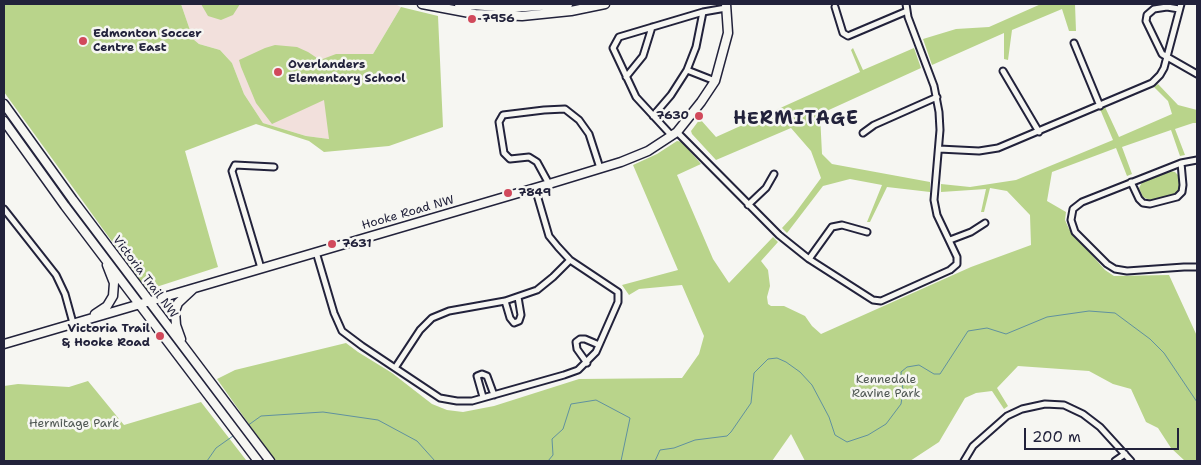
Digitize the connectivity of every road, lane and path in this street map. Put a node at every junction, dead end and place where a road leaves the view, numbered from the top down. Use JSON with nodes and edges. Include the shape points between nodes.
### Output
{"nodes":[{"id":1,"x":422,"y":4,"type":"edge"},
{"id":2,"x":459,"y":4,"type":"edge"},
{"id":3,"x":568,"y":4,"type":"edge"},
{"id":4,"x":605,"y":4,"type":"edge"},
{"id":5,"x":906,"y":4,"type":"edge"},
{"id":6,"x":433,"y":5,"type":"edge"},
{"id":7,"x":726,"y":6,"type":"edge"},
{"id":8,"x":1180,"y":6,"type":"edge"},
{"id":9,"x":835,"y":7,"type":"dead end"},
{"id":10,"x":499,"y":9,"type":"edge"},
{"id":11,"x":511,"y":9,"type":"edge"},
{"id":12,"x":907,"y":11,"type":"junction"},
{"id":13,"x":703,"y":12,"type":"junction"},
{"id":14,"x":652,"y":27,"type":"junction"},
{"id":15,"x":1074,"y":43,"type":"dead end"},
{"id":16,"x":1167,"y":58,"type":"junction"},
{"id":17,"x":687,"y":70,"type":"junction"},
{"id":18,"x":1003,"y":71,"type":"dead end"},
{"id":19,"x":1197,"y":74,"type":"edge"},
{"id":20,"x":626,"y":77,"type":"junction"},
{"id":21,"x":715,"y":81,"type":"junction"},
{"id":22,"x":937,"y":97,"type":"junction"},
{"id":23,"x":4,"y":104,"type":"edge"},
{"id":24,"x":1100,"y":106,"type":"junction"},
{"id":25,"x":11,"y":115,"type":"junction"},
{"id":26,"x":653,"y":116,"type":"junction"},
{"id":27,"x":4,"y":120,"type":"edge"},
{"id":28,"x":1039,"y":132,"type":"junction"},
{"id":29,"x":863,"y":133,"type":"dead end"},
{"id":30,"x":674,"y":134,"type":"junction"},
{"id":31,"x":939,"y":149,"type":"junction"},
{"id":32,"x":1197,"y":160,"type":"edge"},
{"id":33,"x":1181,"y":163,"type":"junction"},
{"id":34,"x":274,"y":167,"type":"dead end"},
{"id":35,"x":600,"y":168,"type":"junction"},
{"id":36,"x":774,"y":174,"type":"dead end"},
{"id":37,"x":1131,"y":182,"type":"junction"},
{"id":38,"x":549,"y":184,"type":"junction"},
{"id":39,"x":535,"y":188,"type":"junction"},
{"id":40,"x":748,"y":205,"type":"junction"},
{"id":41,"x":4,"y":209,"type":"edge"},
{"id":42,"x":985,"y":223,"type":"dead end"},
{"id":43,"x":867,"y":232,"type":"dead end"},
{"id":44,"x":950,"y":240,"type":"junction"},
{"id":45,"x":316,"y":252,"type":"junction"},
{"id":46,"x":104,"y":256,"type":"junction"},
{"id":47,"x":809,"y":259,"type":"junction"},
{"id":48,"x":570,"y":260,"type":"junction"},
{"id":49,"x":1197,"y":267,"type":"edge"},
{"id":50,"x":261,"y":268,"type":"junction"},
{"id":51,"x":195,"y":288,"type":"junction"},
{"id":52,"x":518,"y":298,"type":"junction"},
{"id":53,"x":505,"y":301,"type":"junction"},
{"id":54,"x":149,"y":302,"type":"junction"},
{"id":55,"x":140,"y":304,"type":"junction"},
{"id":56,"x":86,"y":319,"type":"junction"},
{"id":57,"x":73,"y":323,"type":"junction"},
{"id":58,"x":4,"y":344,"type":"edge"},
{"id":59,"x":599,"y":345,"type":"junction"},
{"id":60,"x":191,"y":356,"type":"junction"},
{"id":61,"x":587,"y":363,"type":"junction"},
{"id":62,"x":395,"y":368,"type":"junction"},
{"id":63,"x":494,"y":395,"type":"junction"},
{"id":64,"x":483,"y":397,"type":"junction"},
{"id":65,"x":1125,"y":454,"type":"junction"},
{"id":66,"x":258,"y":461,"type":"edge"},
{"id":67,"x":270,"y":461,"type":"edge"},
{"id":68,"x":964,"y":461,"type":"edge"},
{"id":69,"x":1115,"y":461,"type":"edge"},
{"id":70,"x":1131,"y":461,"type":"edge"}],
"edges":[{"from":1,"to":6,"type":"street"},
{"from":2,"to":10,"type":"street"},
{"from":3,"to":11,"type":"street"},
{"from":4,"to":11,"type":"street","via":[[544,15]]},
{"from":5,"to":12,"type":"street"},
{"from":6,"to":10,"type":"street","via":[[475,14]]},
{"from":7,"to":13,"type":"street"},
{"from":7,"to":21,"type":"street","name":"Hooke Road NW","via":[[728,33]]},
{"from":8,"to":16,"type":"street"},
{"from":8,"to":16,"type":"street","via":[[1154,9],[1146,15],[1159,50]]},
{"from":9,"to":12,"type":"street","via":[[843,33],[848,36]]},
{"from":10,"to":11,"type":"street"},
{"from":12,"to":22,"type":"street"},
{"from":13,"to":14,"type":"street"},
{"from":13,"to":17,"type":"street","via":[[696,47]]},
{"from":14,"to":20,"type":"street","via":[[643,56]]},
{"from":14,"to":20,"type":"street","via":[[619,37],[613,48]]},
{"from":15,"to":24,"type":"street"},
{"from":16,"to":19,"type":"street"},
{"from":16,"to":24,"type":"street","via":[[1160,75],[1152,83]]},
{"from":17,"to":21,"type":"street"},
{"from":17,"to":26,"type":"street"},
{"from":18,"to":28,"type":"street"},
{"from":20,"to":26,"type":"street","via":[[636,97]]},
{"from":21,"to":30,"type":"street","name":"Hooke Road NW"},
{"from":22,"to":29,"type":"street"},
{"from":22,"to":31,"type":"street"},
{"from":23,"to":25,"type":"street","name":"Victoria Trail NW"},
{"from":24,"to":28,"type":"street"},
{"from":25,"to":27,"type":"street"},
{"from":25,"to":54,"type":"street","name":"Victoria Trail NW"},
{"from":26,"to":30,"type":"street"},
{"from":27,"to":46,"type":"street","name":"Victoria Trail NW"},
{"from":28,"to":31,"type":"street","via":[[986,151]]},
{"from":30,"to":35,"type":"street","name":"Hooke Road NW","via":[[648,151]]},
{"from":30,"to":40,"type":"street"},
{"from":31,"to":44,"type":"street","via":[[934,200],[937,215]]},
{"from":32,"to":33,"type":"street"},
{"from":33,"to":37,"type":"street"},
{"from":33,"to":37,"type":"street","via":[[1183,185],[1177,197],[1143,203]]},
{"from":34,"to":50,"type":"street","via":[[235,165],[232,171]]},
{"from":35,"to":38,"type":"street","name":"Hooke Road NW"},
{"from":35,"to":38,"type":"street","via":[[589,134],[579,120],[565,110],[502,115],[499,122],[504,153],[510,159],[529,157],[537,162]]},
{"from":36,"to":40,"type":"street","via":[[766,188]]},
{"from":37,"to":49,"type":"street","via":[[1076,206],[1071,220],[1075,232],[1115,269]]},
{"from":38,"to":39,"type":"street","name":"Hooke Road NW"},
{"from":39,"to":45,"type":"street","name":"Hooke Road NW"},
{"from":39,"to":48,"type":"street","via":[[550,236]]},
{"from":40,"to":47,"type":"street"},
{"from":41,"to":57,"type":"street","via":[[56,275]]},
{"from":42,"to":44,"type":"street"},
{"from":43,"to":47,"type":"street","via":[[842,225],[832,227]]},
{"from":44,"to":47,"type":"street","via":[[958,262],[954,268],[878,301]]},
{"from":45,"to":50,"type":"street","name":"Hooke Road NW"},
{"from":45,"to":62,"type":"street","via":[[342,331]]},
{"from":46,"to":55,"type":"street","name":"Victoria Trail NW"},
{"from":46,"to":56,"type":"street","via":[[114,283],[113,296],[104,309]]},
{"from":48,"to":52,"type":"street","via":[[537,290]]},
{"from":48,"to":59,"type":"street","via":[[618,292],[618,302]]},
{"from":50,"to":51,"type":"street","name":"Hooke Road NW"},
{"from":51,"to":54,"type":"street","name":"Hooke Road NW"},
{"from":51,"to":60,"type":"street","via":[[178,303],[175,311],[179,335]]},
{"from":52,"to":53,"type":"street"},
{"from":52,"to":53,"type":"street","via":[[521,315],[514,323]]},
{"from":53,"to":62,"type":"street","via":[[432,318],[420,330]]},
{"from":54,"to":55,"type":"street","name":"Hooke Road NW"},
{"from":54,"to":60,"type":"street","name":"Victoria Trail NW"},
{"from":55,"to":56,"type":"street","name":"Hooke Road NW"},
{"from":55,"to":66,"type":"street","name":"Victoria Trail NW"},
{"from":56,"to":57,"type":"street","name":"Hooke Road NW"},
{"from":57,"to":58,"type":"street","name":"Hooke Road NW"},
{"from":59,"to":61,"type":"street"},
{"from":59,"to":61,"type":"street","via":[[585,338],[576,342]]},
{"from":60,"to":67,"type":"street","name":"Victoria Trail NW"},
{"from":61,"to":63,"type":"street","via":[[578,370]]},
{"from":62,"to":64,"type":"street","via":[[440,398],[472,401]]},
{"from":63,"to":64,"type":"street"},
{"from":63,"to":64,"type":"street","via":[[487,376],[482,374],[477,376]]},
{"from":65,"to":68,"type":"street","via":[[1083,414],[1064,405],[1045,404],[1014,412],[1001,421],[973,446]]},
{"from":65,"to":69,"type":"street"},
{"from":65,"to":70,"type":"street"}]}
